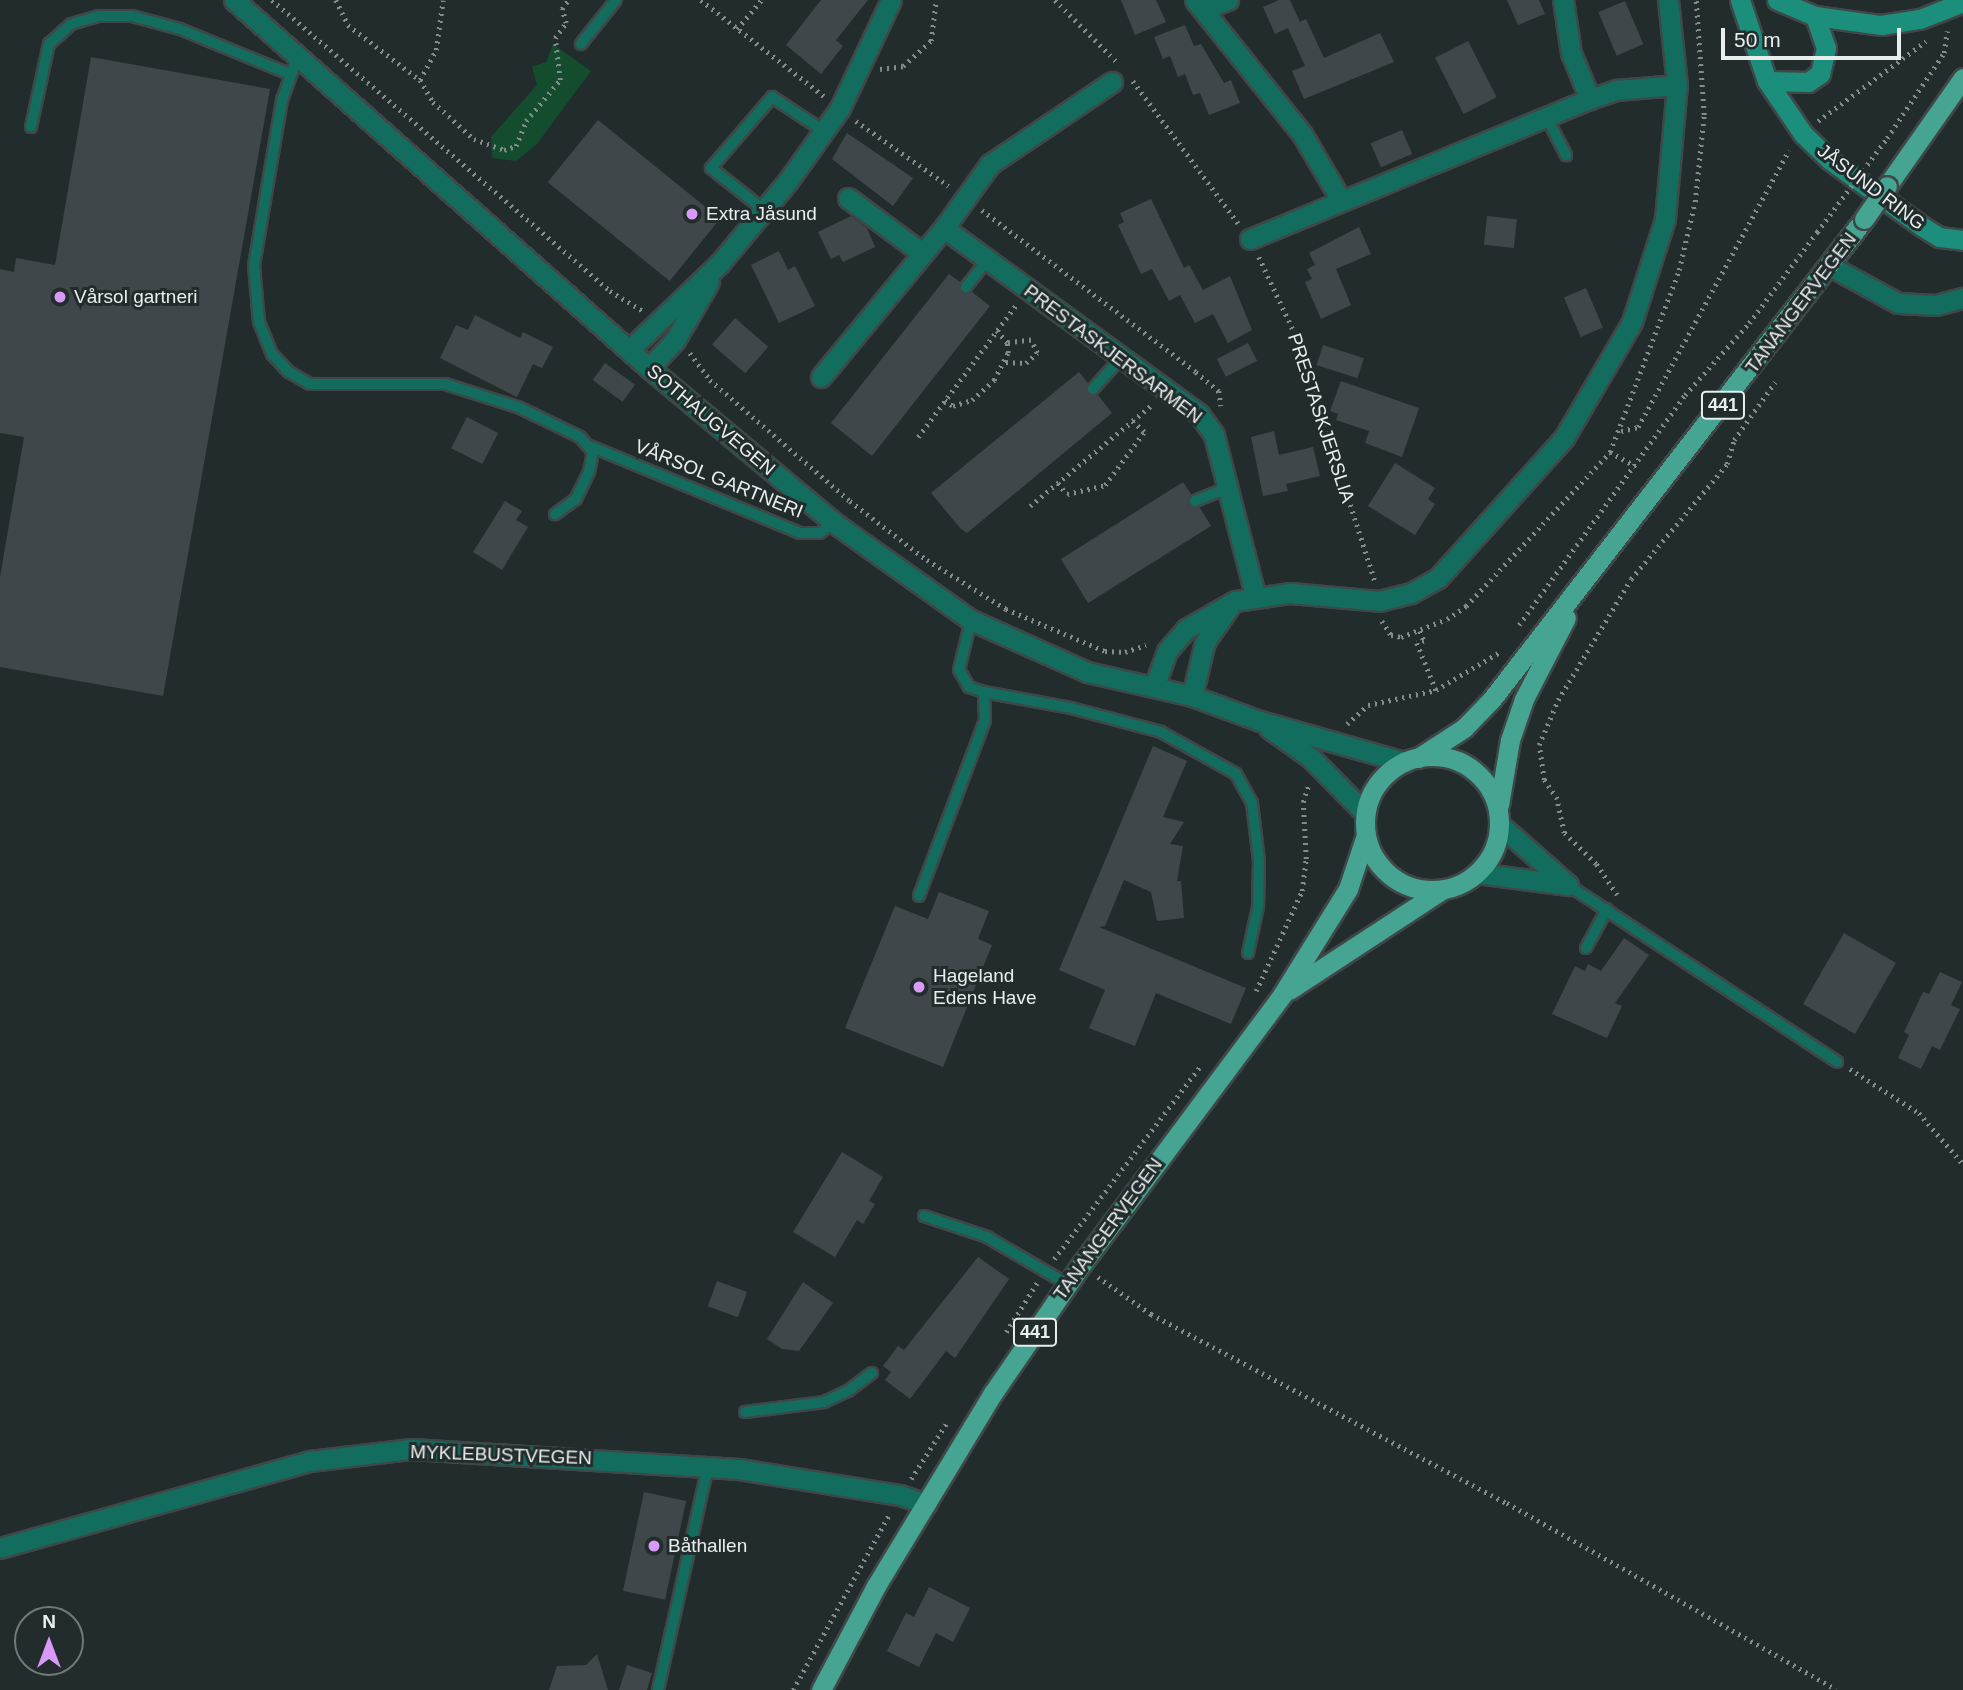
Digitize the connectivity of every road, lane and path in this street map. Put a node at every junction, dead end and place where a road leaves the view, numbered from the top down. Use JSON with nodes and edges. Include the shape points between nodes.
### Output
{"nodes":[{"id":1,"x":234,"y":0,"type":"edge"},
{"id":2,"x":272,"y":0,"type":"edge"},
{"id":3,"x":336,"y":0,"type":"edge"},
{"id":4,"x":443,"y":0,"type":"edge"},
{"id":5,"x":568,"y":0,"type":"edge"},
{"id":6,"x":616,"y":0,"type":"edge"},
{"id":7,"x":701,"y":0,"type":"edge"},
{"id":8,"x":761,"y":0,"type":"edge"},
{"id":9,"x":891,"y":0,"type":"edge"},
{"id":10,"x":936,"y":0,"type":"edge"},
{"id":11,"x":1055,"y":0,"type":"edge"},
{"id":12,"x":1228,"y":0,"type":"edge"},
{"id":13,"x":1563,"y":0,"type":"edge"},
{"id":14,"x":1668,"y":0,"type":"edge"},
{"id":15,"x":1740,"y":0,"type":"edge"},
{"id":16,"x":1777,"y":0,"type":"edge"},
{"id":17,"x":1963,"y":2,"type":"edge"},
{"id":18,"x":1200,"y":5,"type":"edge"},
{"id":19,"x":1815,"y":16,"type":"junction"},
{"id":20,"x":737,"y":29,"type":"junction"},
{"id":21,"x":581,"y":44,"type":"dead end"},
{"id":22,"x":298,"y":56,"type":"junction"},
{"id":23,"x":873,"y":67,"type":"dead end"},
{"id":24,"x":1119,"y":73,"type":"junction"},
{"id":25,"x":289,"y":74,"type":"junction"},
{"id":26,"x":1963,"y":78,"type":"edge"},
{"id":27,"x":420,"y":80,"type":"junction"},
{"id":28,"x":1766,"y":81,"type":"junction"},
{"id":29,"x":1677,"y":85,"type":"junction"},
{"id":30,"x":1590,"y":99,"type":"junction"},
{"id":31,"x":840,"y":108,"type":"junction"},
{"id":32,"x":1547,"y":118,"type":"junction"},
{"id":33,"x":31,"y":127,"type":"dead end"},
{"id":34,"x":824,"y":131,"type":"junction"},
{"id":35,"x":1803,"y":134,"type":"junction"},
{"id":36,"x":1566,"y":155,"type":"dead end"},
{"id":37,"x":965,"y":197,"type":"junction"},
{"id":38,"x":848,"y":198,"type":"dead end"},
{"id":39,"x":1341,"y":200,"type":"junction"},
{"id":40,"x":764,"y":210,"type":"junction"},
{"id":41,"x":944,"y":228,"type":"junction"},
{"id":42,"x":1250,"y":239,"type":"junction"},
{"id":43,"x":1963,"y":240,"type":"edge"},
{"id":44,"x":922,"y":253,"type":"junction"},
{"id":45,"x":987,"y":260,"type":"junction"},
{"id":46,"x":1049,"y":262,"type":"junction"},
{"id":47,"x":720,"y":263,"type":"junction"},
{"id":48,"x":1830,"y":266,"type":"junction"},
{"id":49,"x":966,"y":287,"type":"dead end"},
{"id":50,"x":1028,"y":290,"type":"junction"},
{"id":51,"x":1963,"y":298,"type":"edge"},
{"id":52,"x":647,"y":313,"type":"dead end"},
{"id":53,"x":997,"y":331,"type":"junction"},
{"id":54,"x":1007,"y":343,"type":"junction"},
{"id":55,"x":630,"y":349,"type":"junction"},
{"id":56,"x":686,"y":349,"type":"dead end"},
{"id":57,"x":1120,"y":359,"type":"junction"},
{"id":58,"x":1006,"y":362,"type":"junction"},
{"id":59,"x":649,"y":368,"type":"junction"},
{"id":60,"x":1196,"y":372,"type":"junction"},
{"id":61,"x":821,"y":377,"type":"dead end"},
{"id":62,"x":1775,"y":382,"type":"dead end"},
{"id":63,"x":1093,"y":389,"type":"dead end"},
{"id":64,"x":1166,"y":393,"type":"junction"},
{"id":65,"x":945,"y":401,"type":"junction"},
{"id":66,"x":1221,"y":411,"type":"dead end"},
{"id":67,"x":1132,"y":421,"type":"junction"},
{"id":68,"x":1621,"y":431,"type":"dead end"},
{"id":69,"x":918,"y":437,"type":"dead end"},
{"id":70,"x":590,"y":446,"type":"junction"},
{"id":71,"x":1611,"y":452,"type":"dead end"},
{"id":72,"x":1634,"y":466,"type":"junction"},
{"id":73,"x":1058,"y":483,"type":"junction"},
{"id":74,"x":1227,"y":488,"type":"junction"},
{"id":75,"x":1195,"y":501,"type":"dead end"},
{"id":76,"x":1030,"y":506,"type":"dead end"},
{"id":77,"x":555,"y":514,"type":"dead end"},
{"id":78,"x":833,"y":522,"type":"junction"},
{"id":79,"x":1581,"y":589,"type":"junction"},
{"id":80,"x":1255,"y":595,"type":"junction"},
{"id":81,"x":1378,"y":601,"type":"junction"},
{"id":82,"x":1231,"y":603,"type":"junction"},
{"id":83,"x":971,"y":620,"type":"junction"},
{"id":84,"x":1420,"y":631,"type":"dead end"},
{"id":85,"x":1514,"y":632,"type":"dead end"},
{"id":86,"x":1507,"y":643,"type":"dead end"},
{"id":87,"x":1147,"y":645,"type":"dead end"},
{"id":88,"x":1154,"y":687,"type":"junction"},
{"id":89,"x":1436,"y":690,"type":"junction"},
{"id":90,"x":984,"y":692,"type":"junction"},
{"id":91,"x":1192,"y":696,"type":"junction"},
{"id":92,"x":1260,"y":721,"type":"junction"},
{"id":93,"x":1339,"y":733,"type":"dead end"},
{"id":94,"x":1411,"y":760,"type":"junction"},
{"id":95,"x":1311,"y":780,"type":"dead end"},
{"id":96,"x":1366,"y":814,"type":"junction"},
{"id":97,"x":1499,"y":818,"type":"junction"},
{"id":98,"x":1366,"y":835,"type":"junction"},
{"id":99,"x":1477,"y":873,"type":"junction"},
{"id":100,"x":1568,"y":885,"type":"junction"},
{"id":101,"x":1443,"y":890,"type":"junction"},
{"id":102,"x":919,"y":896,"type":"dead end"},
{"id":103,"x":1606,"y":909,"type":"junction"},
{"id":104,"x":1626,"y":922,"type":"junction"},
{"id":105,"x":1586,"y":948,"type":"dead end"},
{"id":106,"x":1248,"y":953,"type":"dead end"},
{"id":107,"x":1282,"y":995,"type":"junction"},
{"id":108,"x":1249,"y":1004,"type":"dead end"},
{"id":109,"x":1202,"y":1062,"type":"dead end"},
{"id":110,"x":1838,"y":1062,"type":"joint"},
{"id":111,"x":1963,"y":1164,"type":"edge"},
{"id":112,"x":924,"y":1216,"type":"dead end"},
{"id":113,"x":1081,"y":1265,"type":"junction"},
{"id":114,"x":1045,"y":1271,"type":"junction"},
{"id":115,"x":1067,"y":1284,"type":"junction"},
{"id":116,"x":1002,"y":1338,"type":"dead end"},
{"id":117,"x":872,"y":1373,"type":"dead end"},
{"id":118,"x":745,"y":1412,"type":"dead end"},
{"id":119,"x":951,"y":1417,"type":"dead end"},
{"id":120,"x":708,"y":1466,"type":"junction"},
{"id":121,"x":900,"y":1495,"type":"junction"},
{"id":122,"x":926,"y":1504,"type":"junction"},
{"id":123,"x":0,"y":1548,"type":"edge"},
{"id":124,"x":1836,"y":1689,"type":"edge"},
{"id":125,"x":658,"y":1690,"type":"edge"},
{"id":126,"x":793,"y":1690,"type":"edge"},
{"id":127,"x":821,"y":1690,"type":"edge"}],
"edges":[{"from":1,"to":22,"type":"street","name":"SOTHAUGVEGEN"},
{"from":2,"to":52,"type":"path","via":[[610,291]]},
{"from":3,"to":27,"type":"path","via":[[348,25]]},
{"from":4,"to":27,"type":"path","via":[[436,50]]},
{"from":5,"to":27,"type":"path","via":[[562,9],[566,23],[555,38],[561,80],[526,121],[516,145],[504,149],[474,139],[433,102]]},
{"from":6,"to":21,"type":"lane"},
{"from":7,"to":20,"type":"path"},
{"from":8,"to":20,"type":"path"},
{"from":9,"to":31,"type":"street"},
{"from":10,"to":23,"type":"path","via":[[931,41],[915,58],[886,70]]},
{"from":11,"to":24,"type":"path","name":"PRESTASKJERSLIA"},
{"from":12,"to":18,"type":"street"},
{"from":13,"to":30,"type":"street","via":[[1571,53]]},
{"from":14,"to":29,"type":"street"},
{"from":15,"to":28,"type":"main road","name":"JÅSUND RING"},
{"from":16,"to":19,"type":"main road"},
{"from":17,"to":19,"type":"main road","via":[[1920,19],[1881,25]]},
{"from":18,"to":39,"type":"street","via":[[1301,134]]},
{"from":19,"to":28,"type":"main road","via":[[1826,48],[1820,74],[1808,82]]},
{"from":20,"to":31,"type":"path"},
{"from":22,"to":25,"type":"lane","name":"VÅRSOL GARTNERI"},
{"from":22,"to":55,"type":"street","name":"SOTHAUGVEGEN"},
{"from":24,"to":37,"type":"street","via":[[990,164]]},
{"from":24,"to":42,"type":"path","name":"PRESTASKJERSLIA","via":[[1158,109]]},
{"from":25,"to":33,"type":"lane","via":[[180,29],[132,16],[99,16],[71,24],[49,44]]},
{"from":25,"to":70,"type":"lane","name":"VÅRSOL GARTNERI","via":[[254,266],[259,322],[279,364],[300,379],[323,387],[446,384],[518,407]]},
{"from":26,"to":48,"type":"main road","name":"TANANGERVEGEN","number":"441","bridge":true},
{"from":28,"to":35,"type":"main road","name":"JÅSUND RING"},
{"from":29,"to":30,"type":"street","via":[[1616,90]]},
{"from":29,"to":81,"type":"street","via":[[1665,219],[1632,322],[1598,385],[1564,438],[1461,558],[1411,593]]},
{"from":30,"to":32,"type":"street"},
{"from":31,"to":34,"type":"street"},
{"from":31,"to":37,"type":"path"},
{"from":32,"to":36,"type":"lane"},
{"from":32,"to":39,"type":"street"},
{"from":34,"to":40,"type":"street"},
{"from":34,"to":40,"type":"lane","via":[[772,97],[711,168]]},
{"from":35,"to":43,"type":"main road","name":"JÅSUND RING","via":[[1830,160],[1923,228],[1939,237]]},
{"from":35,"to":68,"type":"path","via":[[1782,159],[1638,427]]},
{"from":35,"to":72,"type":"path","bridge":true,"via":[[1946,25],[1944,53],[1887,138],[1749,323],[1685,395]]},
{"from":37,"to":41,"type":"street"},
{"from":37,"to":46,"type":"path"},
{"from":38,"to":44,"type":"street"},
{"from":39,"to":42,"type":"street"},
{"from":40,"to":47,"type":"street"},
{"from":41,"to":44,"type":"street"},
{"from":41,"to":45,"type":"street","name":"PRESTASKJERSARMEN"},
{"from":42,"to":81,"type":"path","name":"PRESTASKJERSLIA","via":[[1297,338]]},
{"from":44,"to":61,"type":"street"},
{"from":45,"to":49,"type":"lane"},
{"from":45,"to":50,"type":"street","name":"PRESTASKJERSARMEN"},
{"from":46,"to":50,"type":"path"},
{"from":46,"to":60,"type":"path"},
{"from":47,"to":55,"type":"street"},
{"from":47,"to":59,"type":"street","via":[[675,340]]},
{"from":48,"to":51,"type":"street","via":[[1898,303],[1936,304]]},
{"from":48,"to":79,"type":"main road","name":"TANANGERVEGEN","number":"441"},
{"from":50,"to":53,"type":"path"},
{"from":50,"to":57,"type":"street","name":"PRESTASKJERSARMEN"},
{"from":53,"to":54,"type":"path"},
{"from":53,"to":65,"type":"path"},
{"from":54,"to":58,"type":"path"},
{"from":54,"to":58,"type":"path","via":[[1031,340],[1037,353],[1026,363]]},
{"from":55,"to":59,"type":"street","name":"SOTHAUGVEGEN"},
{"from":56,"to":87,"type":"path","via":[[710,380],[850,501],[928,559],[1006,609],[1105,652]]},
{"from":57,"to":63,"type":"lane"},
{"from":57,"to":64,"type":"street","name":"PRESTASKJERSARMEN"},
{"from":58,"to":65,"type":"path","via":[[985,393],[953,406]]},
{"from":59,"to":78,"type":"street","name":"SOTHAUGVEGEN"},
{"from":60,"to":64,"type":"path"},
{"from":60,"to":66,"type":"path","via":[[1219,391]]},
{"from":62,"to":104,"type":"path","via":[[1734,440],[1727,464],[1631,579],[1558,700],[1539,745],[1544,780],[1557,799],[1564,833],[1613,888]]},
{"from":64,"to":67,"type":"path"},
{"from":64,"to":74,"type":"street","name":"PRESTASKJERSARMEN","via":[[1199,414],[1214,435]]},
{"from":65,"to":69,"type":"path"},
{"from":67,"to":73,"type":"path"},
{"from":67,"to":73,"type":"path","via":[[1144,432],[1105,485],[1067,494]]},
{"from":70,"to":77,"type":"lane","via":[[593,458],[576,499]]},
{"from":70,"to":78,"type":"lane","name":"VÅRSOL GARTNERI","via":[[800,533],[820,533]]},
{"from":71,"to":72,"type":"path"},
{"from":72,"to":85,"type":"path"},
{"from":73,"to":76,"type":"path"},
{"from":74,"to":75,"type":"lane"},
{"from":74,"to":80,"type":"street","name":"PRESTASKJERSARMEN"},
{"from":78,"to":83,"type":"street","name":"SOTHAUGVEGEN"},
{"from":79,"to":94,"type":"main road","name":"TANANGERVEGEN","number":"441","via":[[1473,719]]},
{"from":79,"to":97,"type":"main road","name":"TANANGERVEGEN","number":"441","via":[[1524,699],[1502,770]]},
{"from":80,"to":81,"type":"street"},
{"from":80,"to":82,"type":"street"},
{"from":82,"to":88,"type":"street","via":[[1186,629],[1167,651]]},
{"from":82,"to":91,"type":"street","via":[[1205,642]]},
{"from":83,"to":88,"type":"street","name":"SOTHAUGVEGEN","via":[[1087,672]]},
{"from":83,"to":90,"type":"lane","via":[[959,670],[969,687]]},
{"from":84,"to":89,"type":"path","via":[[1424,641],[1417,643]]},
{"from":86,"to":89,"type":"path","via":[[1499,653]]},
{"from":88,"to":91,"type":"street","name":"SOTHAUGVEGEN"},
{"from":89,"to":93,"type":"path","via":[[1368,705]]},
{"from":90,"to":102,"type":"lane","via":[[985,720],[978,748]]},
{"from":90,"to":106,"type":"lane","via":[[1071,708],[1161,732],[1236,774],[1252,803],[1259,861],[1258,907]]},
{"from":91,"to":92,"type":"street","name":"SOTHAUGVEGEN"},
{"from":92,"to":94,"type":"street","name":"SOTHAUGVEGEN"},
{"from":92,"to":96,"type":"street","name":"SOTHAUGVEGEN","via":[[1311,758]]},
{"from":94,"to":96,"type":"main road","number":"441","via":[[1383,778]]},
{"from":94,"to":97,"type":"main road","via":[[1439,756],[1478,774]]},
{"from":95,"to":108,"type":"path","via":[[1303,802],[1305,872],[1298,907]]},
{"from":96,"to":98,"type":"main road","number":"441"},
{"from":97,"to":99,"type":"main road","number":"441","via":[[1492,855]]},
{"from":97,"to":100,"type":"street"},
{"from":98,"to":101,"type":"main road","number":"441","via":[[1373,855],[1402,883]]},
{"from":98,"to":107,"type":"main road","name":"TANANGERVEGEN","number":"441","via":[[1348,889]]},
{"from":99,"to":100,"type":"street"},
{"from":99,"to":101,"type":"main road","number":"441"},
{"from":100,"to":103,"type":"lane"},
{"from":101,"to":107,"type":"main road","name":"TANANGERVEGEN","number":"441"},
{"from":103,"to":104,"type":"lane"},
{"from":103,"to":105,"type":"lane"},
{"from":104,"to":110,"type":"lane"},
{"from":107,"to":113,"type":"main road","name":"TANANGERVEGEN","number":"441"},
{"from":109,"to":114,"type":"path"},
{"from":110,"to":111,"type":"path","via":[[1919,1113]]},
{"from":112,"to":114,"type":"lane","via":[[987,1237]]},
{"from":113,"to":115,"type":"main road","name":"TANANGERVEGEN","number":"441"},
{"from":113,"to":124,"type":"path","via":[[1151,1314],[1507,1503]]},
{"from":114,"to":115,"type":"lane"},
{"from":114,"to":116,"type":"path"},
{"from":115,"to":122,"type":"main road","name":"TANANGERVEGEN","number":"441"},
{"from":117,"to":118,"type":"lane","via":[[824,1402]]},
{"from":119,"to":121,"type":"path"},
{"from":120,"to":121,"type":"street","name":"MYKLEBUSTVEGEN"},
{"from":120,"to":123,"type":"street","name":"MYKLEBUSTVEGEN","via":[[411,1449],[310,1461]]},
{"from":120,"to":125,"type":"lane"},
{"from":121,"to":122,"type":"street","name":"MYKLEBUSTVEGEN"},
{"from":121,"to":126,"type":"path","via":[[820,1632]]},
{"from":122,"to":127,"type":"main road","name":"TANANGERVEGEN","number":"441"}]}
